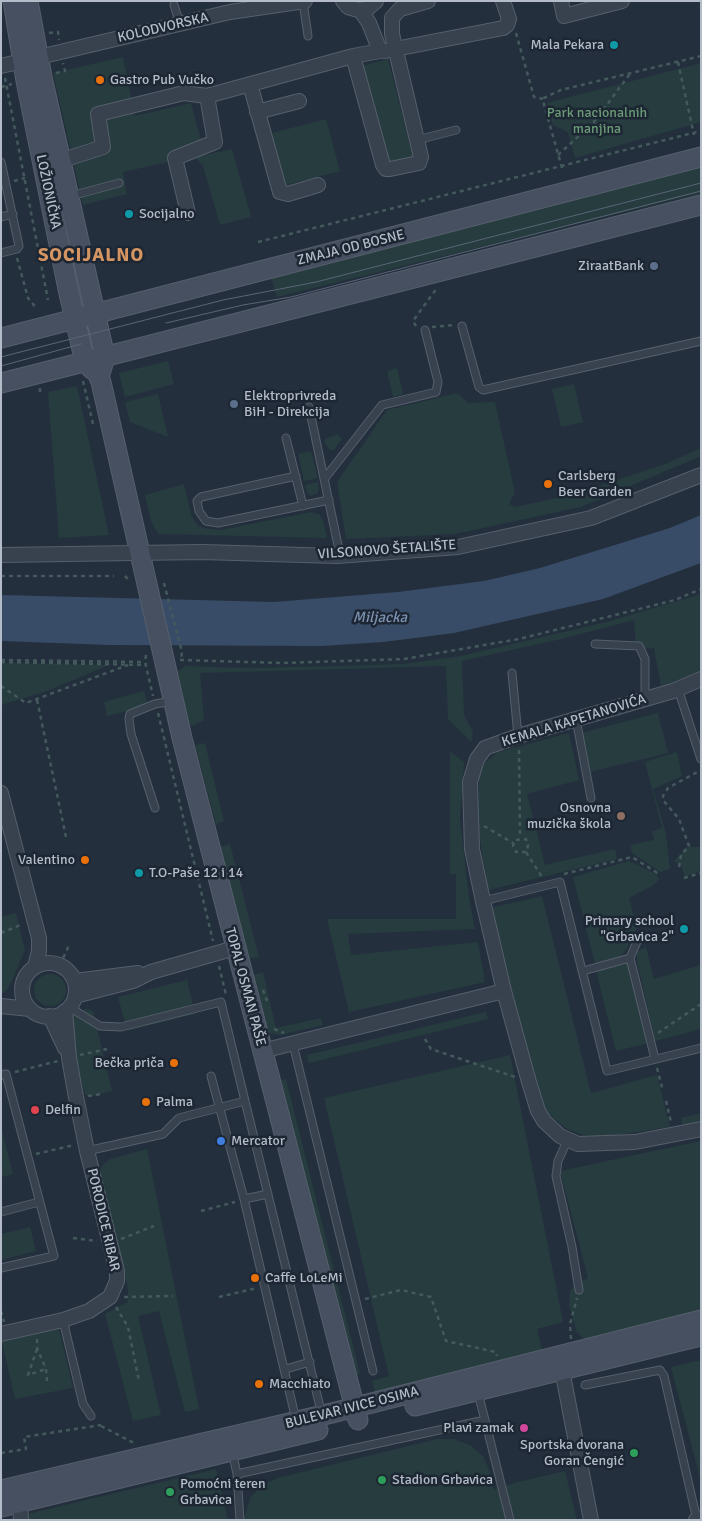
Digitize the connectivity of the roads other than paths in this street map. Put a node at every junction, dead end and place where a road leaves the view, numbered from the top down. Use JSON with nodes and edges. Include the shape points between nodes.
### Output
{"nodes":[{"id":1,"x":13,"y":1,"type":"edge"},
{"id":2,"x":28,"y":1,"type":"edge"},
{"id":3,"x":343,"y":1,"type":"edge"},
{"id":4,"x":428,"y":1,"type":"edge"},
{"id":5,"x":503,"y":1,"type":"edge"},
{"id":6,"x":561,"y":1,"type":"edge"},
{"id":7,"x":622,"y":1,"type":"edge"},
{"id":8,"x":304,"y":2,"type":"edge"},
{"id":9,"x":174,"y":5,"type":"dead end"},
{"id":10,"x":368,"y":11,"type":"edge"},
{"id":11,"x":180,"y":24,"type":"junction"},
{"id":12,"x":308,"y":36,"type":"dead end"},
{"id":13,"x":395,"y":50,"type":"junction"},
{"id":14,"x":380,"y":51,"type":"junction"},
{"id":15,"x":353,"y":56,"type":"junction"},
{"id":16,"x":30,"y":59,"type":"junction"},
{"id":17,"x":2,"y":65,"type":"edge"},
{"id":18,"x":250,"y":84,"type":"junction"},
{"id":19,"x":207,"y":96,"type":"junction"},
{"id":20,"x":299,"y":101,"type":"dead end"},
{"id":21,"x":256,"y":112,"type":"junction"},
{"id":22,"x":456,"y":130,"type":"dead end"},
{"id":23,"x":417,"y":140,"type":"junction"},
{"id":24,"x":701,"y":157,"type":"edge"},
{"id":25,"x":60,"y":161,"type":"junction"},
{"id":26,"x":1,"y":162,"type":"edge"},
{"id":27,"x":119,"y":183,"type":"dead end"},
{"id":28,"x":4,"y":184,"type":"edge"},
{"id":29,"x":318,"y":185,"type":"dead end"},
{"id":30,"x":68,"y":197,"type":"junction"},
{"id":31,"x":701,"y":205,"type":"edge"},
{"id":32,"x":188,"y":213,"type":"dead end"},
{"id":33,"x":13,"y":214,"type":"junction"},
{"id":34,"x":1,"y":217,"type":"edge"},
{"id":35,"x":1,"y":253,"type":"edge"},
{"id":36,"x":94,"y":313,"type":"junction"},
{"id":37,"x":75,"y":318,"type":"junction"},
{"id":38,"x":462,"y":326,"type":"road end"},
{"id":39,"x":425,"y":330,"type":"road end"},
{"id":40,"x":1,"y":338,"type":"edge"},
{"id":41,"x":701,"y":341,"type":"edge"},
{"id":42,"x":105,"y":357,"type":"junction"},
{"id":43,"x":85,"y":362,"type":"junction"},
{"id":44,"x":99,"y":377,"type":"junction"},
{"id":45,"x":1,"y":383,"type":"edge"},
{"id":46,"x":309,"y":407,"type":"dead end"},
{"id":47,"x":286,"y":438,"type":"dead end"},
{"id":48,"x":701,"y":475,"type":"edge"},
{"id":49,"x":296,"y":476,"type":"junction"},
{"id":50,"x":325,"y":478,"type":"junction"},
{"id":51,"x":329,"y":500,"type":"junction"},
{"id":52,"x":304,"y":506,"type":"junction"},
{"id":53,"x":140,"y":552,"type":"junction"},
{"id":54,"x":1,"y":555,"type":"edge"},
{"id":55,"x":337,"y":556,"type":"junction"},
{"id":56,"x":594,"y":644,"type":"dead end"},
{"id":57,"x":512,"y":674,"type":"dead end"},
{"id":58,"x":701,"y":679,"type":"edge"},
{"id":59,"x":678,"y":689,"type":"junction"},
{"id":60,"x":644,"y":699,"type":"junction"},
{"id":61,"x":175,"y":701,"type":"junction"},
{"id":62,"x":576,"y":718,"type":"junction"},
{"id":63,"x":518,"y":736,"type":"junction"},
{"id":64,"x":701,"y":759,"type":"edge"},
{"id":65,"x":1,"y":793,"type":"edge"},
{"id":66,"x":591,"y":798,"type":"dead end"},
{"id":67,"x":155,"y":808,"type":"dead end"},
{"id":68,"x":483,"y":901,"type":"junction"},
{"id":69,"x":639,"y":937,"type":"dead end"},
{"id":70,"x":39,"y":938,"type":"junction"},
{"id":71,"x":235,"y":948,"type":"junction"},
{"id":72,"x":630,"y":958,"type":"junction"},
{"id":73,"x":60,"y":965,"type":"junction"},
{"id":74,"x":35,"y":967,"type":"junction"},
{"id":75,"x":582,"y":971,"type":"junction"},
{"id":76,"x":151,"y":972,"type":"junction"},
{"id":77,"x":74,"y":981,"type":"junction"},
{"id":78,"x":504,"y":991,"type":"junction"},
{"id":79,"x":23,"y":994,"type":"junction"},
{"id":80,"x":70,"y":1005,"type":"junction"},
{"id":81,"x":2,"y":1006,"type":"edge"},
{"id":82,"x":30,"y":1009,"type":"junction"},
{"id":83,"x":50,"y":1016,"type":"junction"},
{"id":84,"x":289,"y":1040,"type":"junction"},
{"id":85,"x":701,"y":1048,"type":"edge"},
{"id":86,"x":262,"y":1051,"type":"junction"},
{"id":87,"x":69,"y":1058,"type":"junction"},
{"id":88,"x":655,"y":1059,"type":"junction"},
{"id":89,"x":4,"y":1075,"type":"edge"},
{"id":90,"x":210,"y":1076,"type":"dead end"},
{"id":91,"x":246,"y":1101,"type":"junction"},
{"id":92,"x":220,"y":1108,"type":"junction"},
{"id":93,"x":701,"y":1129,"type":"edge"},
{"id":94,"x":567,"y":1141,"type":"junction"},
{"id":95,"x":82,"y":1148,"type":"junction"},
{"id":96,"x":268,"y":1194,"type":"junction"},
{"id":97,"x":244,"y":1199,"type":"junction"},
{"id":98,"x":39,"y":1202,"type":"junction"},
{"id":99,"x":1,"y":1212,"type":"edge"},
{"id":100,"x":1,"y":1268,"type":"edge"},
{"id":101,"x":579,"y":1290,"type":"road end"},
{"id":102,"x":63,"y":1320,"type":"junction"},
{"id":103,"x":701,"y":1320,"type":"edge"},
{"id":104,"x":1,"y":1334,"type":"edge"},
{"id":105,"x":701,"y":1336,"type":"edge"},
{"id":106,"x":310,"y":1362,"type":"junction"},
{"id":107,"x":286,"y":1370,"type":"junction"},
{"id":108,"x":562,"y":1370,"type":"junction"},
{"id":109,"x":373,"y":1371,"type":"dead end"},
{"id":110,"x":584,"y":1385,"type":"dead end"},
{"id":111,"x":477,"y":1391,"type":"junction"},
{"id":112,"x":357,"y":1414,"type":"junction"},
{"id":113,"x":90,"y":1416,"type":"road end"},
{"id":114,"x":322,"y":1416,"type":"junction"},
{"id":115,"x":485,"y":1420,"type":"junction"},
{"id":116,"x":297,"y":1422,"type":"junction"},
{"id":117,"x":232,"y":1451,"type":"junction"},
{"id":118,"x":237,"y":1474,"type":"junction"},
{"id":119,"x":1,"y":1490,"type":"edge"},
{"id":120,"x":1,"y":1507,"type":"edge"},
{"id":121,"x":21,"y":1511,"type":"edge"},
{"id":122,"x":701,"y":1519,"type":"edge"},
{"id":123,"x":240,"y":1520,"type":"edge"},
{"id":124,"x":510,"y":1520,"type":"edge"},
{"id":125,"x":591,"y":1520,"type":"edge"},
{"id":126,"x":697,"y":1520,"type":"edge"}],
"edges":[{"from":1,"to":16,"type":"main road","name":"LOŽIONIČKA"},
{"from":2,"to":16,"type":"main road","name":"LOŽIONIČKA"},
{"from":3,"to":10,"type":"street","via":[[348,7]]},
{"from":4,"to":13,"type":"street","via":[[400,8],[392,18]]},
{"from":5,"to":13,"type":"street","via":[[509,19],[503,28]]},
{"from":6,"to":7,"type":"street","via":[[564,16]]},
{"from":8,"to":11,"type":"street","name":"KOLODVORSKA","via":[[230,12]]},
{"from":8,"to":12,"type":"lane"},
{"from":9,"to":11,"type":"lane"},
{"from":10,"to":14,"type":"street"},
{"from":11,"to":16,"type":"street","name":"KOLODVORSKA"},
{"from":13,"to":14,"type":"street"},
{"from":13,"to":23,"type":"street"},
{"from":14,"to":15,"type":"street"},
{"from":15,"to":18,"type":"street"},
{"from":15,"to":23,"type":"street","via":[[386,169],[419,163],[421,157]]},
{"from":16,"to":17,"type":"street","name":"KOLODVORSKA"},
{"from":16,"to":25,"type":"main road","name":"LOŽIONIČKA"},
{"from":16,"to":37,"type":"main road","name":"LOŽIONIČKA"},
{"from":18,"to":19,"type":"street"},
{"from":18,"to":21,"type":"street"},
{"from":19,"to":25,"type":"street","via":[[184,93],[98,114],[103,147]]},
{"from":19,"to":32,"type":"street","via":[[215,142],[176,158]]},
{"from":20,"to":21,"type":"street"},
{"from":21,"to":29,"type":"street","via":[[280,192],[288,194]]},
{"from":22,"to":23,"type":"lane"},
{"from":24,"to":36,"type":"main road","name":"ZMAJA OD BOSNE"},
{"from":25,"to":30,"type":"main road","name":"LOŽIONIČKA"},
{"from":26,"to":28,"type":"lane"},
{"from":27,"to":30,"type":"lane"},
{"from":28,"to":33,"type":"lane"},
{"from":30,"to":36,"type":"main road","name":"LOŽIONIČKA"},
{"from":31,"to":42,"type":"main road"},
{"from":33,"to":34,"type":"lane"},
{"from":33,"to":35,"type":"lane","via":[[19,246],[17,250]]},
{"from":36,"to":37,"type":"main road","name":"ZMAJA OD BOSNE"},
{"from":36,"to":42,"type":"main road","name":"LOŽIONIČKA"},
{"from":37,"to":40,"type":"main road","name":"ZMAJA OD BOSNE"},
{"from":37,"to":43,"type":"main road","name":"LOŽIONIČKA"},
{"from":38,"to":41,"type":"lane","via":[[479,387],[483,390]]},
{"from":39,"to":50,"type":"lane","via":[[438,382],[436,392],[382,405]]},
{"from":42,"to":43,"type":"main road"},
{"from":42,"to":44,"type":"main road"},
{"from":43,"to":44,"type":"main road"},
{"from":43,"to":45,"type":"main road"},
{"from":44,"to":53,"type":"main road"},
{"from":46,"to":50,"type":"lane"},
{"from":47,"to":49,"type":"lane"},
{"from":48,"to":55,"type":"street","name":"VILSONOVO ŠETALIŠTE","via":[[581,520],[458,547]]},
{"from":49,"to":52,"type":"lane"},
{"from":49,"to":52,"type":"lane","via":[[201,497],[197,505],[206,521],[218,523]]},
{"from":50,"to":51,"type":"lane"},
{"from":51,"to":52,"type":"lane"},
{"from":51,"to":55,"type":"lane","via":[[339,550]]},
{"from":53,"to":54,"type":"street","name":"VILSONOVO ŠETALIŠTE"},
{"from":53,"to":55,"type":"street","name":"VILSONOVO ŠETALIŠTE"},
{"from":53,"to":61,"type":"main road","name":"TOPAL OSMAN PAŠE"},
{"from":56,"to":60,"type":"lane","via":[[639,646],[645,659]]},
{"from":57,"to":63,"type":"lane"},
{"from":58,"to":59,"type":"street","name":"KEMALA KAPETANOVIĆA"},
{"from":59,"to":60,"type":"street","name":"KEMALA KAPETANOVIĆA"},
{"from":59,"to":64,"type":"lane"},
{"from":60,"to":62,"type":"street","name":"KEMALA KAPETANOVIĆA"},
{"from":61,"to":67,"type":"lane","via":[[155,704],[130,714],[129,718],[131,734]]},
{"from":61,"to":71,"type":"main road","name":"TOPAL OSMAN PAŠE"},
{"from":62,"to":63,"type":"street","name":"KEMALA KAPETANOVIĆA"},
{"from":62,"to":66,"type":"lane"},
{"from":63,"to":68,"type":"street","name":"KEMALA KAPETANOVIĆA","via":[[485,748],[477,759],[470,782],[472,849]]},
{"from":65,"to":70,"type":"street"},
{"from":68,"to":75,"type":"lane","via":[[560,882]]},
{"from":68,"to":78,"type":"street","name":"KEMALA KAPETANOVIĆA"},
{"from":69,"to":72,"type":"lane"},
{"from":70,"to":73,"type":"street"},
{"from":70,"to":74,"type":"street"},
{"from":71,"to":76,"type":"street"},
{"from":71,"to":86,"type":"main road","name":"TOPAL OSMAN PAŠE"},
{"from":72,"to":75,"type":"lane"},
{"from":72,"to":88,"type":"lane"},
{"from":73,"to":74,"type":"street","via":[[49,963]]},
{"from":73,"to":77,"type":"street"},
{"from":74,"to":79,"type":"street","via":[[26,976]]},
{"from":75,"to":88,"type":"lane","via":[[607,1070]]},
{"from":76,"to":77,"type":"street"},
{"from":76,"to":80,"type":"street"},
{"from":77,"to":80,"type":"street"},
{"from":78,"to":84,"type":"street"},
{"from":78,"to":94,"type":"street","name":"KEMALA KAPETANOVIĆA","via":[[538,1111],[544,1121]]},
{"from":79,"to":81,"type":"street"},
{"from":79,"to":82,"type":"street"},
{"from":80,"to":83,"type":"street"},
{"from":80,"to":87,"type":"street","name":"PORODICE RIBAR"},
{"from":80,"to":91,"type":"lane","via":[[100,1026],[122,1027],[222,1002]]},
{"from":81,"to":82,"type":"street"},
{"from":82,"to":83,"type":"street"},
{"from":83,"to":87,"type":"street","name":"PORODICE RIBAR"},
{"from":84,"to":86,"type":"street"},
{"from":84,"to":109,"type":"lane"},
{"from":85,"to":88,"type":"lane"},
{"from":86,"to":112,"type":"main road","name":"TOPAL OSMAN PAŠE"},
{"from":87,"to":95,"type":"street","name":"PORODICE RIBAR"},
{"from":89,"to":98,"type":"lane"},
{"from":90,"to":92,"type":"lane"},
{"from":91,"to":92,"type":"lane"},
{"from":91,"to":96,"type":"lane"},
{"from":92,"to":95,"type":"lane","via":[[178,1118],[163,1134]]},
{"from":92,"to":97,"type":"lane"},
{"from":93,"to":94,"type":"street","via":[[635,1142],[578,1144]]},
{"from":94,"to":101,"type":"lane","via":[[558,1161],[556,1176]]},
{"from":95,"to":102,"type":"street","name":"PORODICE RIBAR","via":[[110,1243],[117,1281],[110,1297],[89,1311]]},
{"from":96,"to":97,"type":"lane"},
{"from":96,"to":106,"type":"lane"},
{"from":97,"to":107,"type":"lane"},
{"from":98,"to":99,"type":"lane"},
{"from":98,"to":100,"type":"lane","via":[[54,1256]]},
{"from":102,"to":104,"type":"street"},
{"from":102,"to":113,"type":"lane","via":[[83,1404]]},
{"from":103,"to":112,"type":"main road","name":"BULEVAR IVICE OSIMA"},
{"from":105,"to":108,"type":"main road","name":"BULEVAR IVICE OSIMA"},
{"from":106,"to":107,"type":"lane"},
{"from":106,"to":114,"type":"lane"},
{"from":107,"to":116,"type":"lane"},
{"from":108,"to":111,"type":"main road","name":"BULEVAR IVICE OSIMA"},
{"from":108,"to":125,"type":"street"},
{"from":110,"to":126,"type":"lane","via":[[660,1370]]},
{"from":111,"to":112,"type":"main road","name":"BULEVAR IVICE OSIMA"},
{"from":111,"to":115,"type":"lane"},
{"from":112,"to":114,"type":"main road","name":"BULEVAR IVICE OSIMA"},
{"from":112,"to":117,"type":"main road","name":"BULEVAR IVICE OSIMA"},
{"from":114,"to":116,"type":"main road","name":"BULEVAR IVICE OSIMA"},
{"from":115,"to":118,"type":"lane"},
{"from":115,"to":124,"type":"lane"},
{"from":116,"to":119,"type":"main road","name":"BULEVAR IVICE OSIMA"},
{"from":117,"to":118,"type":"lane"},
{"from":117,"to":121,"type":"main road","name":"BULEVAR IVICE OSIMA"},
{"from":118,"to":123,"type":"lane"},
{"from":120,"to":121,"type":"main road","name":"BULEVAR IVICE OSIMA"},
{"from":122,"to":126,"type":"street"}]}
